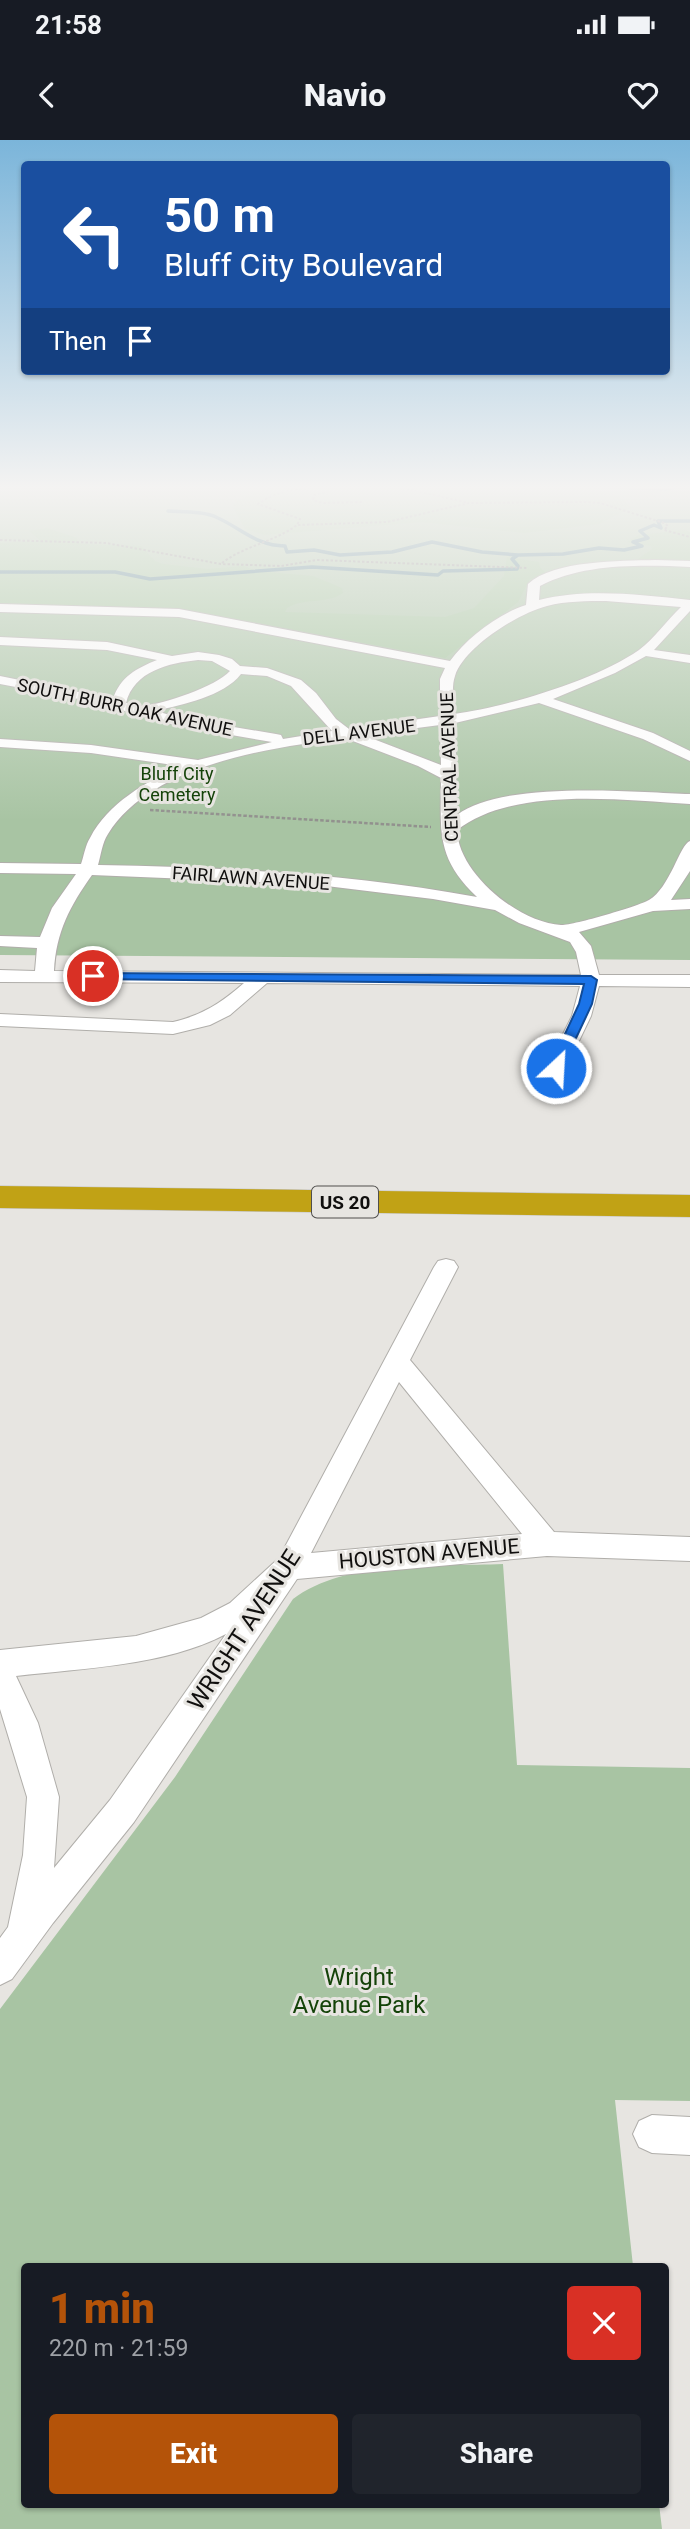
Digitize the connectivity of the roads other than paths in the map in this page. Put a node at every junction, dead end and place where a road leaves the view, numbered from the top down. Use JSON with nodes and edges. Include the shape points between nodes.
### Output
{"nodes":[{"id":1,"x":533,"y":597,"type":"edge"},
{"id":2,"x":690,"y":604,"type":"edge"},
{"id":3,"x":532,"y":606,"type":"junction"},
{"id":4,"x":4,"y":610,"type":"edge"},
{"id":5,"x":0,"y":641,"type":"edge"},
{"id":6,"x":643,"y":652,"type":"junction"},
{"id":7,"x":690,"y":659,"type":"edge"},
{"id":8,"x":170,"y":660,"type":"junction"},
{"id":9,"x":453,"y":666,"type":"junction"},
{"id":10,"x":237,"y":670,"type":"junction"},
{"id":11,"x":0,"y":680,"type":"edge"},
{"id":12,"x":540,"y":699,"type":"junction"},
{"id":13,"x":119,"y":704,"type":"junction"},
{"id":14,"x":141,"y":711,"type":"junction"},
{"id":15,"x":446,"y":721,"type":"junction"},
{"id":16,"x":347,"y":734,"type":"junction"},
{"id":17,"x":292,"y":741,"type":"junction"},
{"id":18,"x":0,"y":744,"type":"edge"},
{"id":19,"x":690,"y":757,"type":"edge"},
{"id":20,"x":198,"y":764,"type":"junction"},
{"id":21,"x":447,"y":775,"type":"junction"},
{"id":22,"x":690,"y":788,"type":"edge"},
{"id":23,"x":683,"y":799,"type":"edge"},
{"id":24,"x":688,"y":816,"type":"edge"},
{"id":25,"x":449,"y":828,"type":"junction"},
{"id":26,"x":690,"y":846,"type":"edge"},
{"id":27,"x":0,"y":868,"type":"edge"},
{"id":28,"x":87,"y":870,"type":"junction"},
{"id":29,"x":682,"y":881,"type":"edge"},
{"id":30,"x":690,"y":904,"type":"edge"},
{"id":31,"x":500,"y":906,"type":"junction"},
{"id":32,"x":652,"y":906,"type":"junction"},
{"id":33,"x":562,"y":931,"type":"junction"},
{"id":34,"x":0,"y":941,"type":"edge"},
{"id":35,"x":45,"y":943,"type":"junction"},
{"id":36,"x":0,"y":976,"type":"edge"},
{"id":37,"x":44,"y":976,"type":"junction"},
{"id":38,"x":262,"y":978,"type":"junction"},
{"id":39,"x":591,"y":980,"type":"junction"},
{"id":40,"x":690,"y":981,"type":"edge"},
{"id":41,"x":0,"y":1020,"type":"edge"},
{"id":42,"x":556,"y":1068,"type":"dead end"},
{"id":43,"x":0,"y":1178,"type":"edge"},
{"id":44,"x":690,"y":1186,"type":"edge"},
{"id":45,"x":0,"y":1197,"type":"edge"},
{"id":46,"x":690,"y":1206,"type":"edge"},
{"id":47,"x":446,"y":1267,"type":"dead end"},
{"id":48,"x":396,"y":1361,"type":"junction"},
{"id":49,"x":547,"y":1544,"type":"junction"},
{"id":50,"x":690,"y":1549,"type":"edge"},
{"id":51,"x":289,"y":1567,"type":"junction"},
{"id":52,"x":0,"y":1664,"type":"edge"},
{"id":53,"x":0,"y":1675,"type":"edge"},
{"id":54,"x":23,"y":1936,"type":"junction"},
{"id":55,"x":0,"y":1967,"type":"edge"},
{"id":56,"x":652,"y":2134,"type":"dead end"},
{"id":57,"x":690,"y":2136,"type":"edge"}],
"edges":[{"from":1,"to":3,"type":"street"},
{"from":2,"to":3,"type":"street","via":[[607,598]]},
{"from":2,"to":6,"type":"street","name":"DELL AVENUE"},
{"from":3,"to":9,"type":"street","name":"CENTRAL AVENUE","via":[[471,644]]},
{"from":4,"to":9,"type":"street","via":[[179,613]]},
{"from":5,"to":8,"type":"street","via":[[110,647]]},
{"from":6,"to":7,"type":"street"},
{"from":6,"to":12,"type":"street","name":"DELL AVENUE"},
{"from":8,"to":10,"type":"street","via":[[212,658]]},
{"from":8,"to":13,"type":"street","via":[[128,681]]},
{"from":9,"to":15,"type":"street","name":"CENTRAL AVENUE","via":[[446,686]]},
{"from":10,"to":14,"type":"street","via":[[218,685]]},
{"from":10,"to":16,"type":"street","via":[[265,672],[301,685],[326,719]]},
{"from":11,"to":13,"type":"street","name":"SOUTH BURR OAK AVENUE"},
{"from":12,"to":15,"type":"street","name":"DELL AVENUE"},
{"from":12,"to":19,"type":"street","via":[[648,736]]},
{"from":13,"to":14,"type":"street","name":"SOUTH BURR OAK AVENUE"},
{"from":14,"to":17,"type":"street","name":"SOUTH BURR OAK AVENUE"},
{"from":15,"to":16,"type":"street","name":"DELL AVENUE"},
{"from":15,"to":21,"type":"street","name":"CENTRAL AVENUE"},
{"from":16,"to":17,"type":"street","name":"DELL AVENUE"},
{"from":16,"to":21,"type":"street","via":[[429,763]]},
{"from":17,"to":20,"type":"street","name":"DELL AVENUE"},
{"from":18,"to":20,"type":"street","name":"DELL AVENUE","via":[[91,749]]},
{"from":20,"to":28,"type":"street","via":[[127,804],[101,831]]},
{"from":21,"to":25,"type":"street","name":"CENTRAL AVENUE"},
{"from":22,"to":23,"type":"street"},
{"from":23,"to":24,"type":"street"},
{"from":23,"to":25,"type":"street","via":[[525,799],[479,809]]},
{"from":25,"to":31,"type":"street","name":"CENTRAL AVENUE","via":[[457,862],[474,886]]},
{"from":26,"to":29,"type":"street"},
{"from":27,"to":28,"type":"street","name":"FAIRLAWN AVENUE"},
{"from":28,"to":31,"type":"street","name":"FAIRLAWN AVENUE","via":[[322,881]]},
{"from":28,"to":35,"type":"street","via":[[55,915]]},
{"from":29,"to":32,"type":"street"},
{"from":30,"to":32,"type":"street"},
{"from":31,"to":33,"type":"street","name":"CENTRAL AVENUE"},
{"from":32,"to":33,"type":"street"},
{"from":33,"to":39,"type":"street","name":"CENTRAL AVENUE","via":[[581,943]]},
{"from":34,"to":35,"type":"street"},
{"from":35,"to":37,"type":"street"},
{"from":36,"to":37,"type":"street"},
{"from":37,"to":38,"type":"street"},
{"from":38,"to":39,"type":"street"},
{"from":38,"to":41,"type":"street","via":[[223,1011],[173,1028]]},
{"from":39,"to":40,"type":"street"},
{"from":39,"to":42,"type":"street","via":[[586,1004]]},
{"from":43,"to":44,"type":"highway","number":"US 20"},
{"from":45,"to":46,"type":"highway","number":"US 20"},
{"from":47,"to":48,"type":"street","name":"WRIGHT AVENUE"},
{"from":48,"to":49,"type":"street","name":"HOUSTON AVENUE"},
{"from":48,"to":51,"type":"street","name":"WRIGHT AVENUE"},
{"from":49,"to":50,"type":"street","name":"HOUSTON AVENUE"},
{"from":49,"to":51,"type":"street","name":"HOUSTON AVENUE"},
{"from":51,"to":52,"type":"street","via":[[240,1612],[207,1629],[136,1649]]},
{"from":51,"to":54,"type":"street","name":"WRIGHT AVENUE","via":[[122,1811]]},
{"from":53,"to":54,"type":"street","via":[[22,1723],[43,1797],[40,1855]]},
{"from":54,"to":55,"type":"street","name":"WRIGHT AVENUE"},
{"from":56,"to":57,"type":"street"}]}
